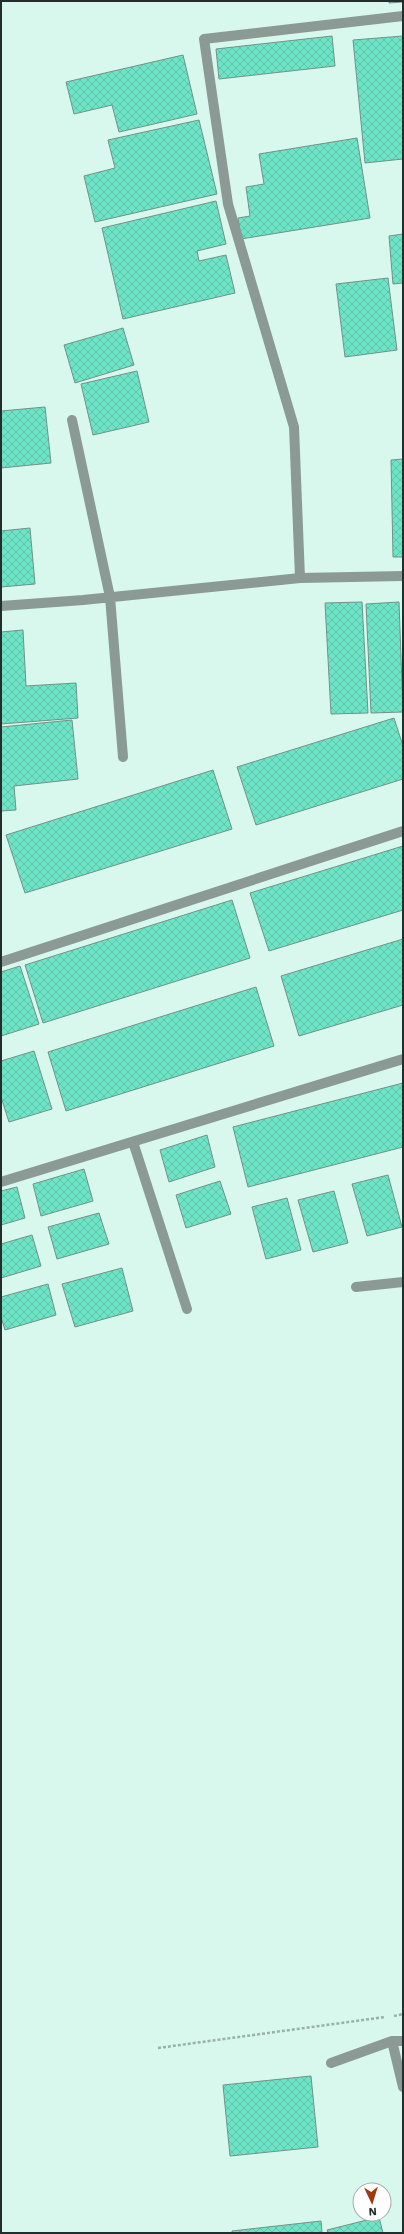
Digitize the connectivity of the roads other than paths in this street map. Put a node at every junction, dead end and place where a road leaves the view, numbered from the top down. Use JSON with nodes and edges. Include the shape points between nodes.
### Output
{"nodes":[{"id":1,"x":403,"y":16,"type":"edge"},
{"id":2,"x":72,"y":420,"type":"dead end"},
{"id":3,"x":403,"y":576,"type":"edge"},
{"id":4,"x":300,"y":578,"type":"junction"},
{"id":5,"x":110,"y":597,"type":"junction"},
{"id":6,"x":1,"y":606,"type":"edge"},
{"id":7,"x":123,"y":757,"type":"dead end"},
{"id":8,"x":403,"y":831,"type":"edge"},
{"id":9,"x":1,"y":962,"type":"edge"},
{"id":10,"x":403,"y":1059,"type":"edge"},
{"id":11,"x":133,"y":1142,"type":"junction"},
{"id":12,"x":1,"y":1182,"type":"edge"},
{"id":13,"x":403,"y":1282,"type":"edge"},
{"id":14,"x":356,"y":1287,"type":"dead end"},
{"id":15,"x":187,"y":1308,"type":"dead end"},
{"id":16,"x":392,"y":2041,"type":"junction"},
{"id":17,"x":403,"y":2041,"type":"edge"},
{"id":18,"x":331,"y":2063,"type":"dead end"},
{"id":19,"x":403,"y":2087,"type":"edge"}],
"edges":[{"from":1,"to":4,"type":"street","via":[[204,39],[228,204],[294,427]]},
{"from":2,"to":5,"type":"street"},
{"from":3,"to":4,"type":"street"},
{"from":4,"to":5,"type":"street"},
{"from":5,"to":6,"type":"street"},
{"from":5,"to":7,"type":"street"},
{"from":8,"to":9,"type":"street"},
{"from":10,"to":11,"type":"street"},
{"from":11,"to":12,"type":"street"},
{"from":11,"to":15,"type":"street"},
{"from":13,"to":14,"type":"street"},
{"from":16,"to":17,"type":"street"},
{"from":16,"to":18,"type":"street"},
{"from":16,"to":19,"type":"street"}]}
